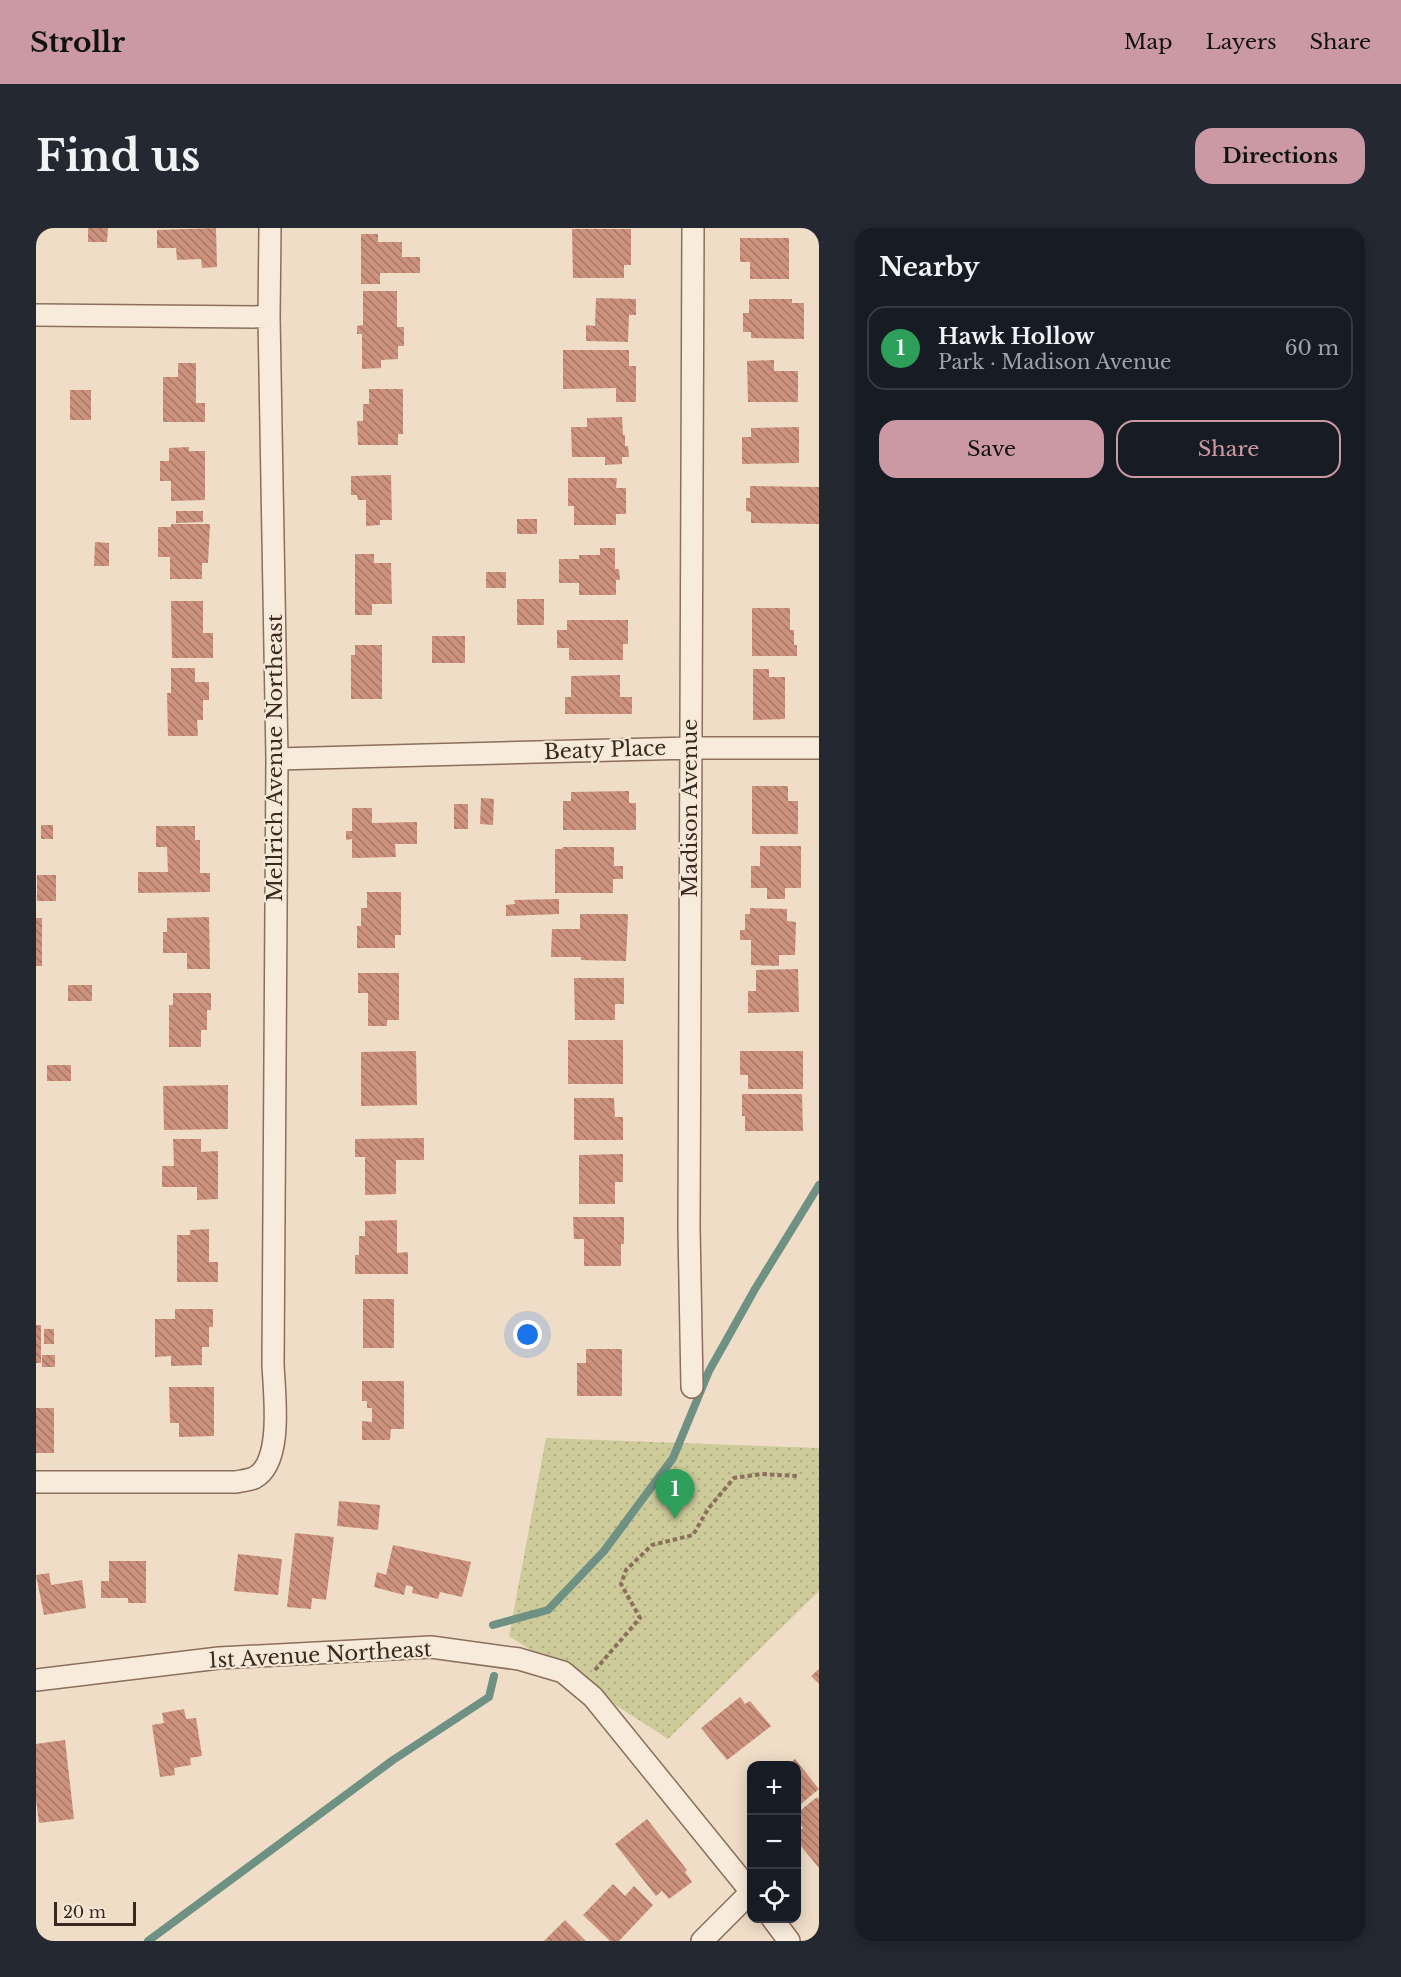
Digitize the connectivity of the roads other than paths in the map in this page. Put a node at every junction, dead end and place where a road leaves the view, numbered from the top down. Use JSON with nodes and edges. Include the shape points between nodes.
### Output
{"nodes":[{"id":1,"x":270,"y":228,"type":"edge"},
{"id":2,"x":693,"y":228,"type":"edge"},
{"id":3,"x":36,"y":315,"type":"edge"},
{"id":4,"x":269,"y":317,"type":"junction"},
{"id":5,"x":690,"y":748,"type":"junction"},
{"id":6,"x":819,"y":748,"type":"edge"},
{"id":7,"x":277,"y":759,"type":"junction"},
{"id":8,"x":692,"y":1388,"type":"dead end"},
{"id":9,"x":36,"y":1482,"type":"edge"},
{"id":10,"x":36,"y":1680,"type":"edge"},
{"id":11,"x":747,"y":1887,"type":"edge"},
{"id":12,"x":747,"y":1896,"type":"edge"},
{"id":13,"x":776,"y":1923,"type":"edge"},
{"id":14,"x":702,"y":1941,"type":"edge"},
{"id":15,"x":789,"y":1941,"type":"edge"}],
"edges":[{"from":1,"to":4,"type":"street","name":"Mellrich Avenue Northeast"},
{"from":2,"to":5,"type":"street","name":"Madison Avenue"},
{"from":3,"to":4,"type":"street"},
{"from":4,"to":7,"type":"street","name":"Mellrich Avenue Northeast"},
{"from":5,"to":6,"type":"street","name":"Beaty Place"},
{"from":5,"to":7,"type":"street","name":"Beaty Place"},
{"from":5,"to":8,"type":"street","name":"Madison Avenue"},
{"from":7,"to":9,"type":"street","name":"Mellrich Avenue Northeast","via":[[275,1435],[271,1456],[255,1477],[236,1482]]},
{"from":10,"to":11,"type":"street","name":"1st Avenue Northeast","via":[[219,1658],[431,1647],[519,1659],[563,1672],[593,1696]]},
{"from":12,"to":14,"type":"street"},
{"from":13,"to":15,"type":"street"}]}
